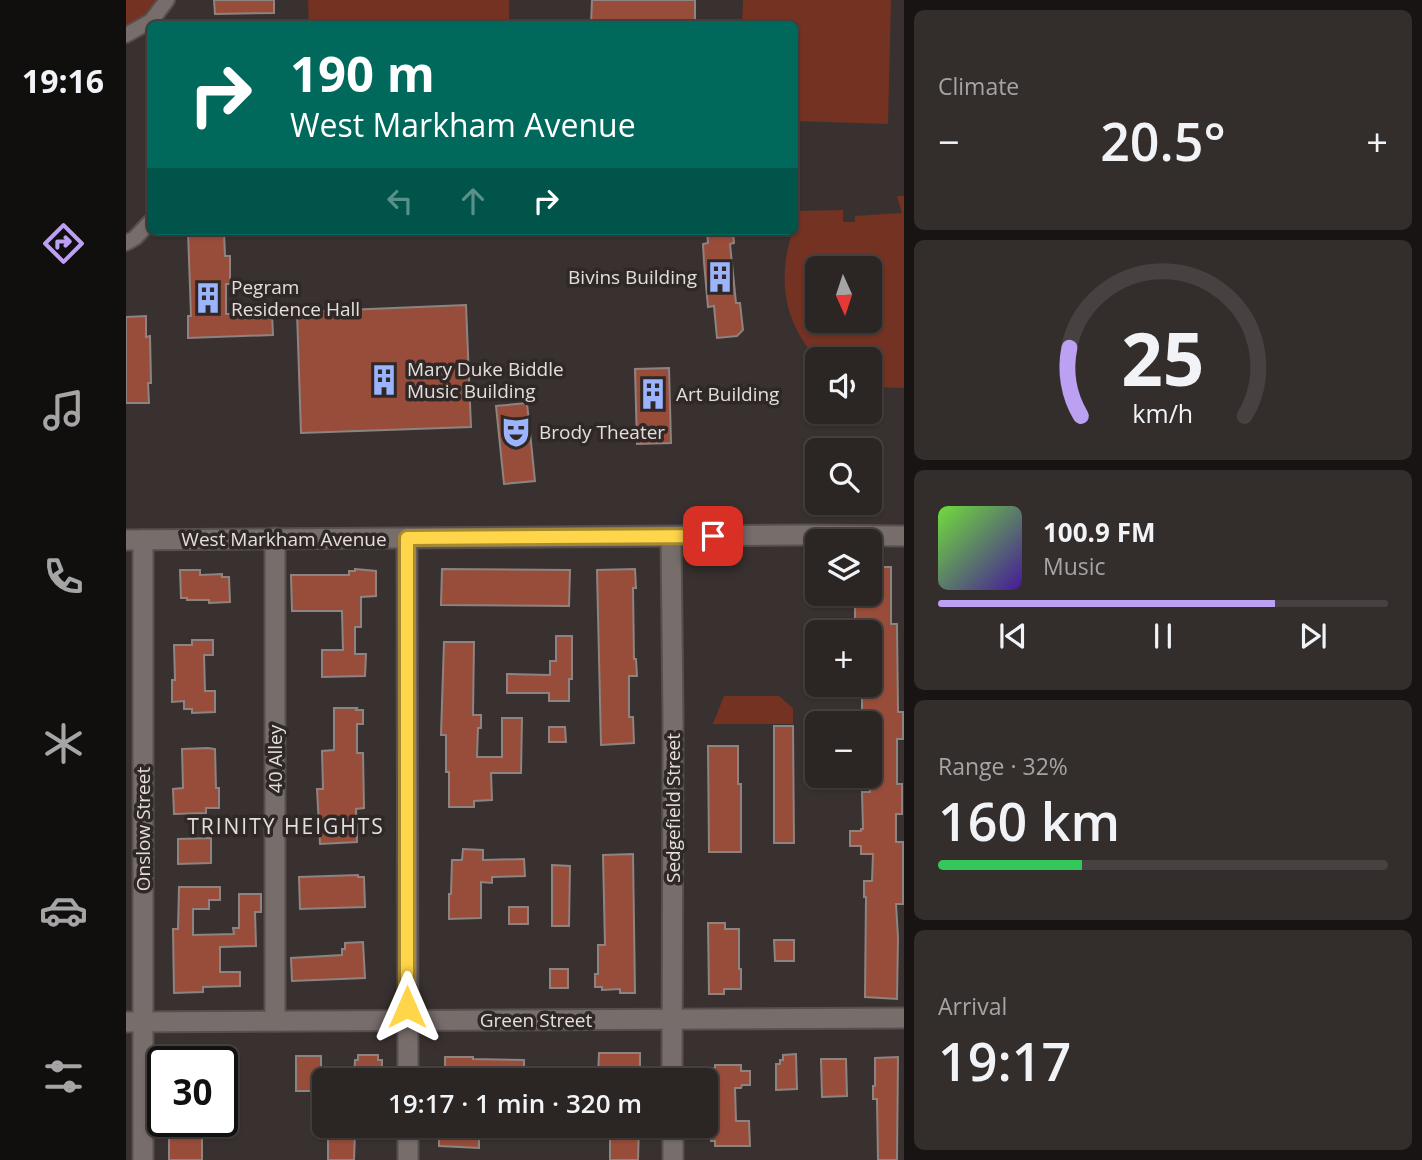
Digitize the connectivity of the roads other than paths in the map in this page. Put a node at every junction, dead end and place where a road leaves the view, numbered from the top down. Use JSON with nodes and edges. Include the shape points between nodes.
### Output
{"nodes":[{"id":1,"x":167,"y":0,"type":"edge"},
{"id":2,"x":157,"y":19,"type":"edge"},
{"id":3,"x":147,"y":24,"type":"edge"},
{"id":4,"x":126,"y":35,"type":"edge"},
{"id":5,"x":147,"y":225,"type":"edge"},
{"id":6,"x":126,"y":243,"type":"edge"},
{"id":7,"x":904,"y":536,"type":"edge"},
{"id":8,"x":671,"y":537,"type":"junction"},
{"id":9,"x":275,"y":538,"type":"junction"},
{"id":10,"x":407,"y":538,"type":"junction"},
{"id":11,"x":135,"y":540,"type":"edge"},
{"id":12,"x":904,"y":1018,"type":"edge"},
{"id":13,"x":672,"y":1019,"type":"junction"},
{"id":14,"x":275,"y":1021,"type":"junction"},
{"id":15,"x":407,"y":1021,"type":"junction"},
{"id":16,"x":134,"y":1022,"type":"edge"},
{"id":17,"x":408,"y":1068,"type":"edge"},
{"id":18,"x":672,"y":1068,"type":"edge"},
{"id":19,"x":408,"y":1138,"type":"edge"},
{"id":20,"x":673,"y":1138,"type":"edge"},
{"id":21,"x":143,"y":1160,"type":"edge"},
{"id":22,"x":408,"y":1160,"type":"edge"},
{"id":23,"x":673,"y":1160,"type":"edge"}],
"edges":[{"from":1,"to":2,"type":"street"},
{"from":3,"to":4,"type":"street"},
{"from":5,"to":6,"type":"street"},
{"from":7,"to":8,"type":"street","name":"West Markham Avenue"},
{"from":8,"to":10,"type":"street","name":"West Markham Avenue"},
{"from":8,"to":13,"type":"street","name":"Sedgefield Street"},
{"from":9,"to":10,"type":"street","name":"West Markham Avenue"},
{"from":9,"to":11,"type":"street","name":"West Markham Avenue"},
{"from":9,"to":14,"type":"street","name":"40 Alley"},
{"from":10,"to":15,"type":"street"},
{"from":11,"to":16,"type":"street","name":"Onslow Street"},
{"from":12,"to":13,"type":"street","name":"Green Street"},
{"from":13,"to":15,"type":"street","name":"Green Street"},
{"from":13,"to":18,"type":"street","name":"Sedgefield Street"},
{"from":14,"to":15,"type":"street","name":"Green Street"},
{"from":14,"to":16,"type":"street","name":"Green Street"},
{"from":15,"to":17,"type":"street"},
{"from":16,"to":21,"type":"street","name":"Onslow Street"},
{"from":19,"to":22,"type":"street"},
{"from":20,"to":23,"type":"street"}]}
